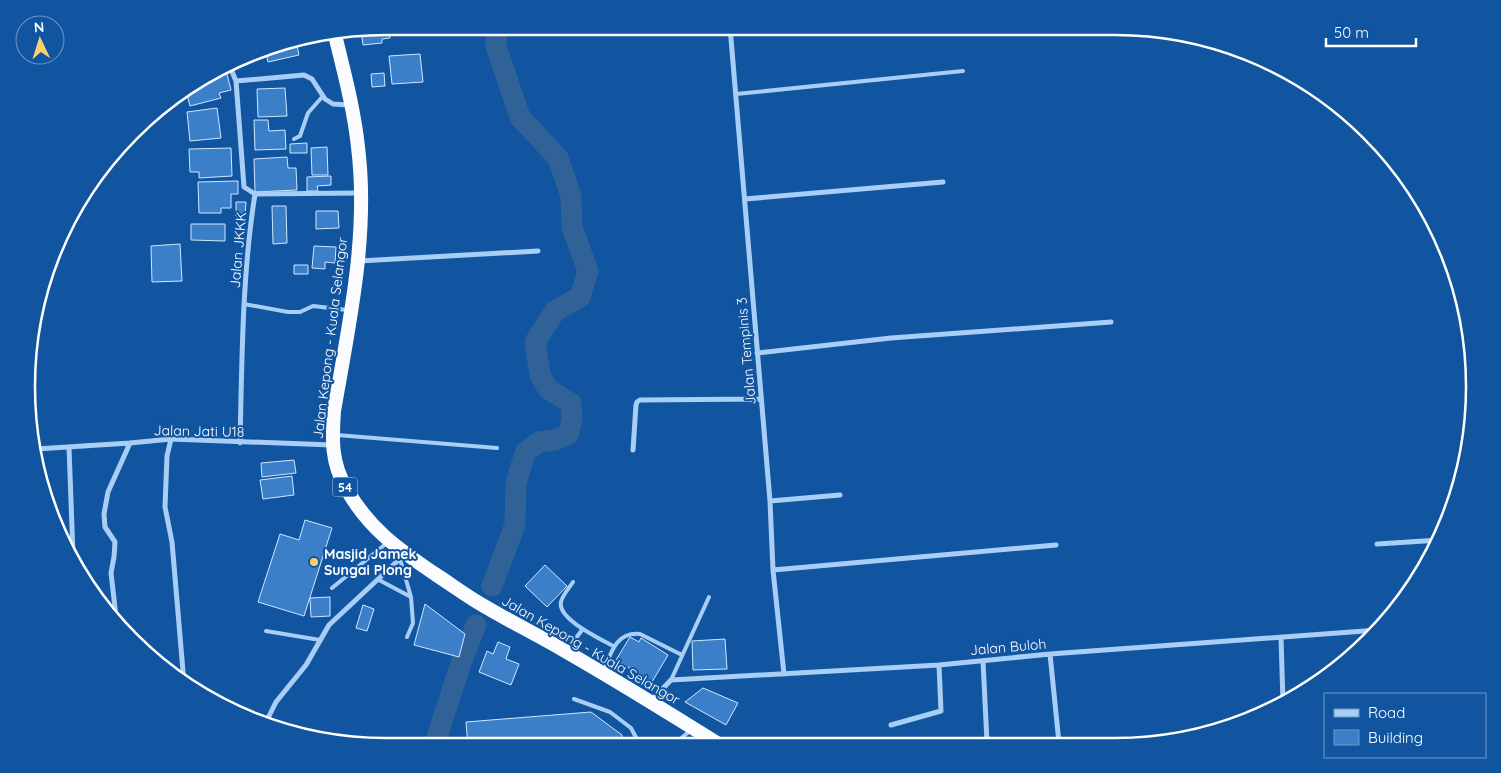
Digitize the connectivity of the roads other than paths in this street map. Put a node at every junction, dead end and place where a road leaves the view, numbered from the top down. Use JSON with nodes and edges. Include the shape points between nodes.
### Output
{"nodes":[{"id":1,"x":731,"y":35,"type":"edge"},
{"id":2,"x":336,"y":39,"type":"edge"},
{"id":3,"x":232,"y":71,"type":"edge"},
{"id":4,"x":963,"y":71,"type":"dead end"},
{"id":5,"x":236,"y":81,"type":"junction"},
{"id":6,"x":736,"y":94,"type":"junction"},
{"id":7,"x":323,"y":96,"type":"junction"},
{"id":8,"x":352,"y":106,"type":"junction"},
{"id":9,"x":294,"y":138,"type":"dead end"},
{"id":10,"x":943,"y":182,"type":"dead end"},
{"id":11,"x":361,"y":192,"type":"junction"},
{"id":12,"x":255,"y":194,"type":"junction"},
{"id":13,"x":745,"y":199,"type":"junction"},
{"id":14,"x":538,"y":251,"type":"dead end"},
{"id":15,"x":358,"y":261,"type":"junction"},
{"id":16,"x":244,"y":304,"type":"junction"},
{"id":17,"x":351,"y":310,"type":"junction"},
{"id":18,"x":1111,"y":322,"type":"dead end"},
{"id":19,"x":758,"y":353,"type":"junction"},
{"id":20,"x":761,"y":398,"type":"junction"},
{"id":21,"x":171,"y":439,"type":"junction"},
{"id":22,"x":332,"y":440,"type":"junction"},
{"id":23,"x":130,"y":443,"type":"junction"},
{"id":24,"x":240,"y":443,"type":"junction"},
{"id":25,"x":69,"y":447,"type":"junction"},
{"id":26,"x":497,"y":448,"type":"dead end"},
{"id":27,"x":41,"y":450,"type":"edge"},
{"id":28,"x":633,"y":450,"type":"dead end"},
{"id":29,"x":840,"y":495,"type":"dead end"},
{"id":30,"x":770,"y":501,"type":"junction"},
{"id":31,"x":1431,"y":541,"type":"edge"},
{"id":32,"x":389,"y":542,"type":"junction"},
{"id":33,"x":1377,"y":544,"type":"dead end"},
{"id":34,"x":73,"y":545,"type":"edge"},
{"id":35,"x":1056,"y":545,"type":"dead end"},
{"id":36,"x":403,"y":557,"type":"junction"},
{"id":37,"x":773,"y":570,"type":"junction"},
{"id":38,"x":379,"y":580,"type":"junction"},
{"id":39,"x":573,"y":582,"type":"dead end"},
{"id":40,"x":332,"y":588,"type":"dead end"},
{"id":41,"x":411,"y":597,"type":"junction"},
{"id":42,"x":709,"y":597,"type":"dead end"},
{"id":43,"x":115,"y":609,"type":"edge"},
{"id":44,"x":582,"y":630,"type":"junction"},
{"id":45,"x":266,"y":631,"type":"dead end"},
{"id":46,"x":1367,"y":631,"type":"edge"},
{"id":47,"x":407,"y":637,"type":"dead end"},
{"id":48,"x":1281,"y":637,"type":"junction"},
{"id":49,"x":320,"y":640,"type":"junction"},
{"id":50,"x":613,"y":646,"type":"junction"},
{"id":51,"x":566,"y":651,"type":"junction"},
{"id":52,"x":1050,"y":654,"type":"junction"},
{"id":53,"x":682,"y":655,"type":"junction"},
{"id":54,"x":983,"y":661,"type":"junction"},
{"id":55,"x":939,"y":665,"type":"junction"},
{"id":56,"x":183,"y":673,"type":"edge"},
{"id":57,"x":603,"y":674,"type":"junction"},
{"id":58,"x":784,"y":674,"type":"junction"},
{"id":59,"x":671,"y":680,"type":"junction"},
{"id":60,"x":1283,"y":695,"type":"edge"},
{"id":61,"x":574,"y":699,"type":"dead end"},
{"id":62,"x":650,"y":702,"type":"junction"},
{"id":63,"x":268,"y":717,"type":"edge"},
{"id":64,"x":891,"y":725,"type":"dead end"},
{"id":65,"x":693,"y":728,"type":"junction"},
{"id":66,"x":637,"y":738,"type":"edge"},
{"id":67,"x":681,"y":738,"type":"edge"},
{"id":68,"x":709,"y":738,"type":"edge"},
{"id":69,"x":987,"y":738,"type":"edge"},
{"id":70,"x":1058,"y":738,"type":"edge"}],
"edges":[{"from":1,"to":6,"type":"street","name":"Jalan Tempinis 3"},
{"from":2,"to":8,"type":"highway","name":"Jalan Kepong - Kuala Selangor","number":"54"},
{"from":3,"to":5,"type":"street","name":"Jalan JKKK"},
{"from":4,"to":6,"type":"lane"},
{"from":5,"to":7,"type":"street","via":[[304,75],[312,79]]},
{"from":5,"to":12,"type":"street","name":"Jalan JKKK","via":[[244,186]]},
{"from":6,"to":13,"type":"street","name":"Jalan Tempinis 3"},
{"from":7,"to":8,"type":"street","via":[[333,104]]},
{"from":7,"to":9,"type":"lane","via":[[308,113],[300,136]]},
{"from":8,"to":11,"type":"highway","name":"Jalan Kepong - Kuala Selangor","number":"54","via":[[359,148]]},
{"from":10,"to":13,"type":"street"},
{"from":11,"to":12,"type":"street"},
{"from":11,"to":15,"type":"highway","name":"Jalan Kepong - Kuala Selangor","number":"54"},
{"from":12,"to":16,"type":"street","name":"Jalan JKKK"},
{"from":13,"to":19,"type":"street","name":"Jalan Tempinis 3"},
{"from":14,"to":15,"type":"street"},
{"from":15,"to":17,"type":"highway","name":"Jalan Kepong - Kuala Selangor","number":"54"},
{"from":16,"to":17,"type":"lane","via":[[288,312],[300,312],[313,306]]},
{"from":16,"to":24,"type":"street","name":"Jalan JKKK"},
{"from":17,"to":22,"type":"highway","name":"Jalan Kepong - Kuala Selangor","number":"54"},
{"from":18,"to":19,"type":"street","via":[[891,338]]},
{"from":19,"to":20,"type":"street","name":"Jalan Tempinis 3"},
{"from":20,"to":28,"type":"street","via":[[640,400],[636,405]]},
{"from":20,"to":30,"type":"street","name":"Jalan Tempinis 3"},
{"from":21,"to":23,"type":"street","name":"Jalan Jati U18"},
{"from":21,"to":24,"type":"street","name":"Jalan Jati U18"},
{"from":21,"to":56,"type":"street","via":[[165,507],[172,542]]},
{"from":22,"to":24,"type":"street","name":"Jalan Jati U18"},
{"from":22,"to":26,"type":"lane"},
{"from":22,"to":32,"type":"highway","name":"Jalan Kepong - Kuala Selangor","number":"54","via":[[345,488],[365,517]]},
{"from":23,"to":25,"type":"street","name":"Jalan Jati U18"},
{"from":23,"to":43,"type":"street","via":[[108,492],[104,514],[105,527],[115,542],[111,574]]},
{"from":25,"to":27,"type":"street","name":"Jalan Jati U18"},
{"from":25,"to":34,"type":"street"},
{"from":29,"to":30,"type":"street"},
{"from":30,"to":37,"type":"street","name":"Jalan Tempinis 3"},
{"from":31,"to":33,"type":"street"},
{"from":32,"to":36,"type":"highway","name":"Jalan Kepong - Kuala Selangor","number":"54"},
{"from":32,"to":40,"type":"lane"},
{"from":35,"to":37,"type":"street"},
{"from":36,"to":38,"type":"street"},
{"from":36,"to":41,"type":"lane"},
{"from":36,"to":51,"type":"highway","name":"Jalan Kepong - Kuala Selangor","number":"54"},
{"from":37,"to":58,"type":"street","name":"Jalan Tempinis 3"},
{"from":38,"to":41,"type":"lane"},
{"from":38,"to":49,"type":"street","via":[[329,625]]},
{"from":39,"to":44,"type":"lane","via":[[560,607]]},
{"from":41,"to":47,"type":"lane","via":[[413,623]]},
{"from":42,"to":53,"type":"lane"},
{"from":44,"to":50,"type":"lane"},
{"from":44,"to":51,"type":"lane"},
{"from":45,"to":49,"type":"lane"},
{"from":46,"to":48,"type":"street","name":"Jalan Buloh"},
{"from":48,"to":52,"type":"street","name":"Jalan Buloh"},
{"from":48,"to":60,"type":"street"},
{"from":49,"to":63,"type":"street"},
{"from":50,"to":53,"type":"lane","via":[[627,635],[640,634]]},
{"from":50,"to":57,"type":"lane"},
{"from":51,"to":57,"type":"highway","name":"Jalan Kepong - Kuala Selangor","number":"54"},
{"from":52,"to":54,"type":"street","name":"Jalan Buloh"},
{"from":52,"to":70,"type":"street"},
{"from":53,"to":59,"type":"lane"},
{"from":54,"to":55,"type":"street","name":"Jalan Buloh"},
{"from":54,"to":69,"type":"street"},
{"from":55,"to":58,"type":"street","name":"Jalan Buloh"},
{"from":55,"to":64,"type":"street","via":[[941,711]]},
{"from":57,"to":62,"type":"highway","name":"Jalan Kepong - Kuala Selangor","number":"54"},
{"from":58,"to":59,"type":"street","name":"Jalan Buloh"},
{"from":59,"to":62,"type":"street"},
{"from":61,"to":66,"type":"lane","via":[[610,712],[632,728]]},
{"from":62,"to":65,"type":"highway","name":"Jalan Kepong - Kuala Selangor","number":"54"},
{"from":65,"to":67,"type":"lane"},
{"from":65,"to":68,"type":"highway","name":"Jalan Kepong - Kuala Selangor","number":"54"}]}
